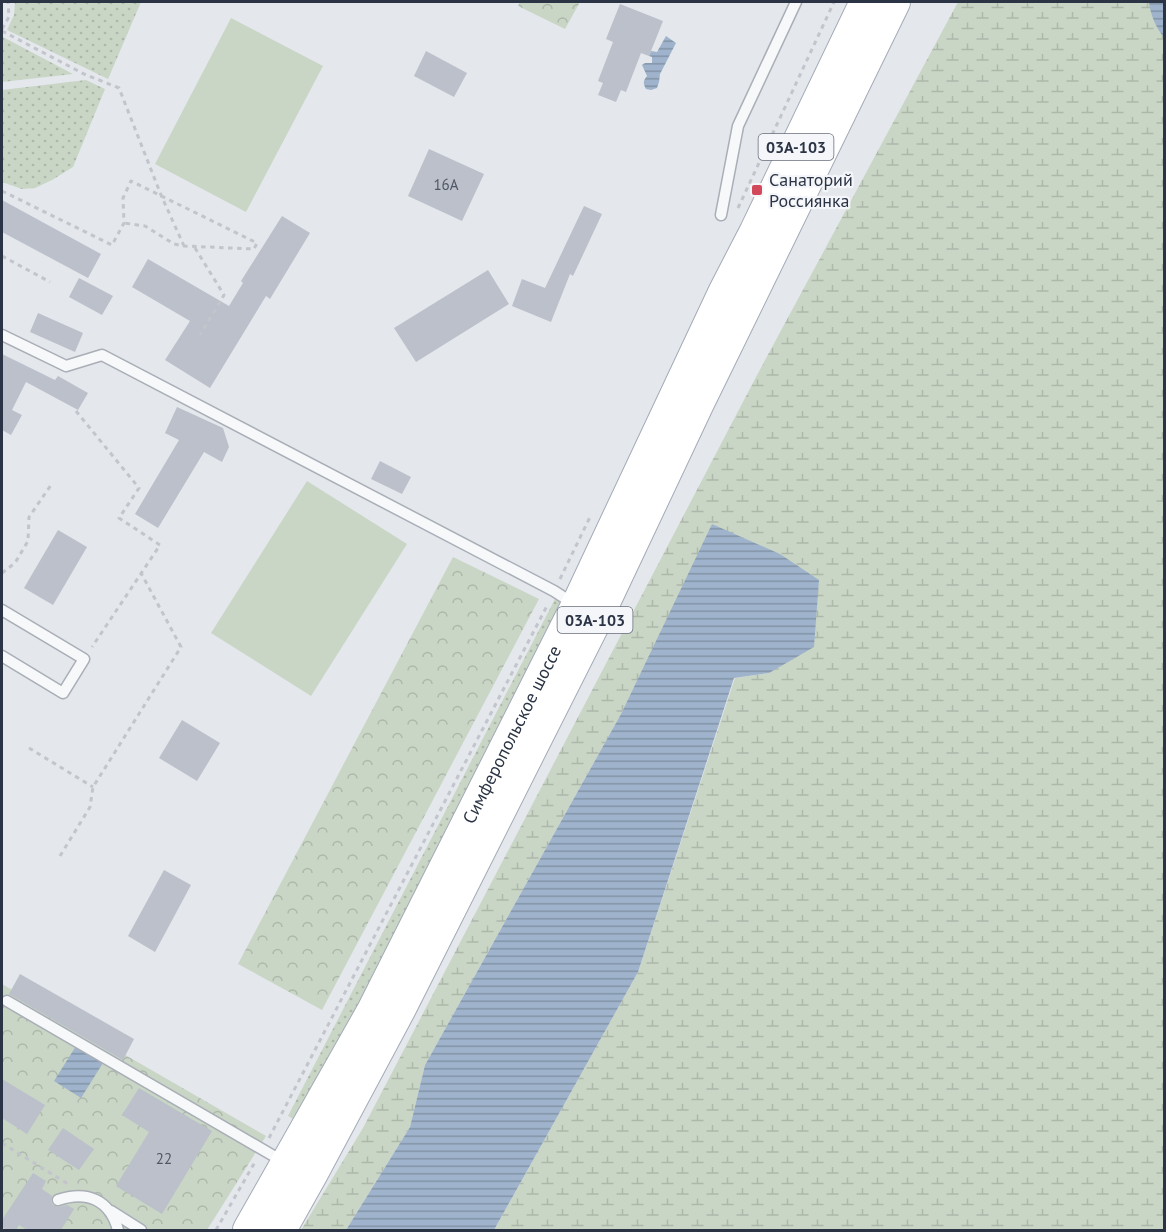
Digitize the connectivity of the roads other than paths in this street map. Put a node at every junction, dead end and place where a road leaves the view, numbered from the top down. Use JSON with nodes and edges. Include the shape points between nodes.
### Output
{"nodes":[{"id":1,"x":796,"y":2,"type":"edge"},
{"id":2,"x":866,"y":2,"type":"edge"},
{"id":3,"x":894,"y":2,"type":"edge"},
{"id":4,"x":721,"y":215,"type":"dead end"},
{"id":5,"x":2,"y":335,"type":"edge"},
{"id":6,"x":566,"y":598,"type":"junction"},
{"id":7,"x":2,"y":610,"type":"edge"},
{"id":8,"x":2,"y":656,"type":"edge"},
{"id":9,"x":7,"y":1001,"type":"dead end"},
{"id":10,"x":275,"y":1157,"type":"junction"},
{"id":11,"x":58,"y":1200,"type":"dead end"},
{"id":12,"x":109,"y":1209,"type":"junction"},
{"id":13,"x":118,"y":1230,"type":"edge"},
{"id":14,"x":141,"y":1230,"type":"edge"},
{"id":15,"x":249,"y":1230,"type":"edge"},
{"id":16,"x":280,"y":1230,"type":"edge"}],
"edges":[{"from":1,"to":4,"type":"lane","via":[[738,126]]},
{"from":2,"to":6,"type":"main road","name":"Симферопольское шоссе","number":"03А-103","via":[[756,231]]},
{"from":3,"to":16,"type":"main road","name":"Симферопольское шоссе","number":"03А-103","via":[[598,615],[399,1010]]},
{"from":5,"to":6,"type":"lane","via":[[66,366],[102,355]]},
{"from":6,"to":10,"type":"main road","name":"Симферопольское шоссе","number":"03А-103","via":[[373,1011]]},
{"from":7,"to":8,"type":"lane","via":[[84,659],[63,693]]},
{"from":9,"to":10,"type":"lane"},
{"from":10,"to":15,"type":"main road","name":"Симферопольское шоссе","number":"03А-103"},
{"from":11,"to":12,"type":"lane","via":[[79,1195]]},
{"from":12,"to":13,"type":"lane"},
{"from":12,"to":14,"type":"lane"}]}
